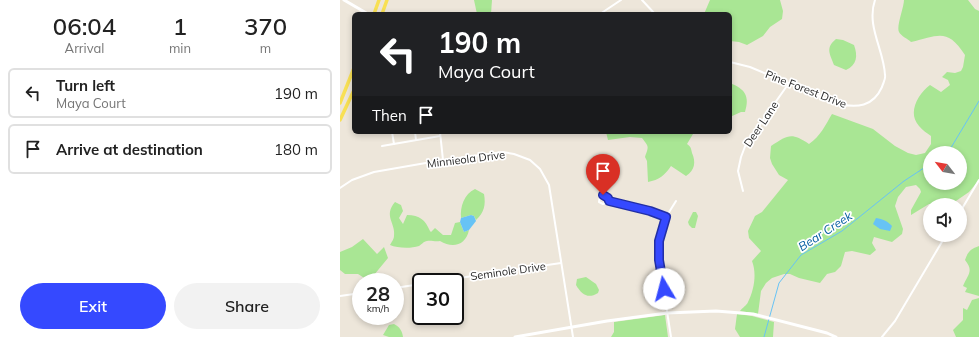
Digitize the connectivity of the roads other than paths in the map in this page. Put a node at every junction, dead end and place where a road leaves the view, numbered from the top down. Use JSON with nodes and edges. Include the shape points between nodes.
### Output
{"nodes":[{"id":1,"x":344,"y":0,"type":"edge"},
{"id":2,"x":379,"y":0,"type":"edge"},
{"id":3,"x":388,"y":0,"type":"edge"},
{"id":4,"x":621,"y":0,"type":"edge"},
{"id":5,"x":642,"y":0,"type":"edge"},
{"id":6,"x":874,"y":0,"type":"edge"},
{"id":7,"x":365,"y":12,"type":"edge"},
{"id":8,"x":375,"y":12,"type":"edge"},
{"id":9,"x":383,"y":12,"type":"edge"},
{"id":10,"x":603,"y":12,"type":"edge"},
{"id":11,"x":653,"y":12,"type":"edge"},
{"id":12,"x":732,"y":62,"type":"edge"},
{"id":13,"x":352,"y":73,"type":"edge"},
{"id":14,"x":789,"y":83,"type":"junction"},
{"id":15,"x":352,"y":95,"type":"edge"},
{"id":16,"x":341,"y":101,"type":"edge"},
{"id":17,"x":348,"y":104,"type":"junction"},
{"id":18,"x":340,"y":120,"type":"edge"},
{"id":19,"x":392,"y":134,"type":"edge"},
{"id":20,"x":415,"y":134,"type":"edge"},
{"id":21,"x":440,"y":136,"type":"joint"},
{"id":22,"x":416,"y":140,"type":"junction"},
{"id":23,"x":394,"y":144,"type":"junction"},
{"id":24,"x":382,"y":146,"type":"dead end"},
{"id":25,"x":444,"y":160,"type":"junction"},
{"id":26,"x":979,"y":180,"type":"edge"},
{"id":27,"x":340,"y":188,"type":"edge"},
{"id":28,"x":743,"y":191,"type":"dead end"},
{"id":29,"x":967,"y":200,"type":"edge"},
{"id":30,"x":609,"y":201,"type":"junction"},
{"id":31,"x":676,"y":201,"type":"dead end"},
{"id":32,"x":666,"y":217,"type":"junction"},
{"id":33,"x":942,"y":242,"type":"edge"},
{"id":34,"x":561,"y":263,"type":"junction"},
{"id":35,"x":464,"y":277,"type":"edge"},
{"id":36,"x":352,"y":294,"type":"edge"},
{"id":37,"x":340,"y":296,"type":"edge"},
{"id":38,"x":667,"y":313,"type":"junction"},
{"id":39,"x":571,"y":327,"type":"junction"},
{"id":40,"x":826,"y":335,"type":"edge"},
{"id":41,"x":515,"y":337,"type":"edge"},
{"id":42,"x":573,"y":337,"type":"edge"},
{"id":43,"x":671,"y":337,"type":"edge"},
{"id":44,"x":836,"y":337,"type":"edge"},
{"id":45,"x":882,"y":337,"type":"edge"}],
"edges":[{"from":1,"to":7,"type":"street"},
{"from":2,"to":8,"type":"main road"},
{"from":3,"to":9,"type":"main road"},
{"from":4,"to":10,"type":"street"},
{"from":5,"to":11,"type":"street"},
{"from":6,"to":14,"type":"street","name":"Pine Forest Drive","via":[[874,34],[886,77],[879,94],[870,103],[852,107],[838,104]]},
{"from":12,"to":14,"type":"street","name":"Pine Forest Drive"},
{"from":13,"to":16,"type":"main road"},
{"from":14,"to":28,"type":"street","name":"Deer Lane","via":[[746,144],[738,171]]},
{"from":15,"to":17,"type":"main road"},
{"from":16,"to":17,"type":"main road"},
{"from":17,"to":18,"type":"main road"},
{"from":19,"to":23,"type":"street"},
{"from":20,"to":22,"type":"street"},
{"from":21,"to":22,"type":"street"},
{"from":21,"to":25,"type":"street"},
{"from":22,"to":23,"type":"street"},
{"from":23,"to":24,"type":"street"},
{"from":25,"to":27,"type":"street","name":"Minnieola Drive","via":[[374,172],[352,180]]},
{"from":25,"to":34,"type":"street","name":"Minnieola Drive","via":[[503,152],[530,160],[540,169],[549,185]]},
{"from":26,"to":29,"type":"street"},
{"from":30,"to":30,"type":"street","via":[[603,204],[598,199],[603,195]]},
{"from":30,"to":32,"type":"street"},
{"from":31,"to":32,"type":"street"},
{"from":32,"to":38,"type":"street","via":[[659,241],[659,260]]},
{"from":33,"to":45,"type":"street","via":[[895,321]]},
{"from":34,"to":35,"type":"street","name":"Seminole Drive"},
{"from":34,"to":39,"type":"street","name":"Minnieola Drive"},
{"from":36,"to":37,"type":"street"},
{"from":38,"to":39,"type":"street"},
{"from":38,"to":40,"type":"street","via":[[716,311],[753,314]]},
{"from":38,"to":43,"type":"street"},
{"from":39,"to":41,"type":"street"},
{"from":39,"to":42,"type":"street","name":"Minnieola Drive"},
{"from":40,"to":44,"type":"street"}]}
